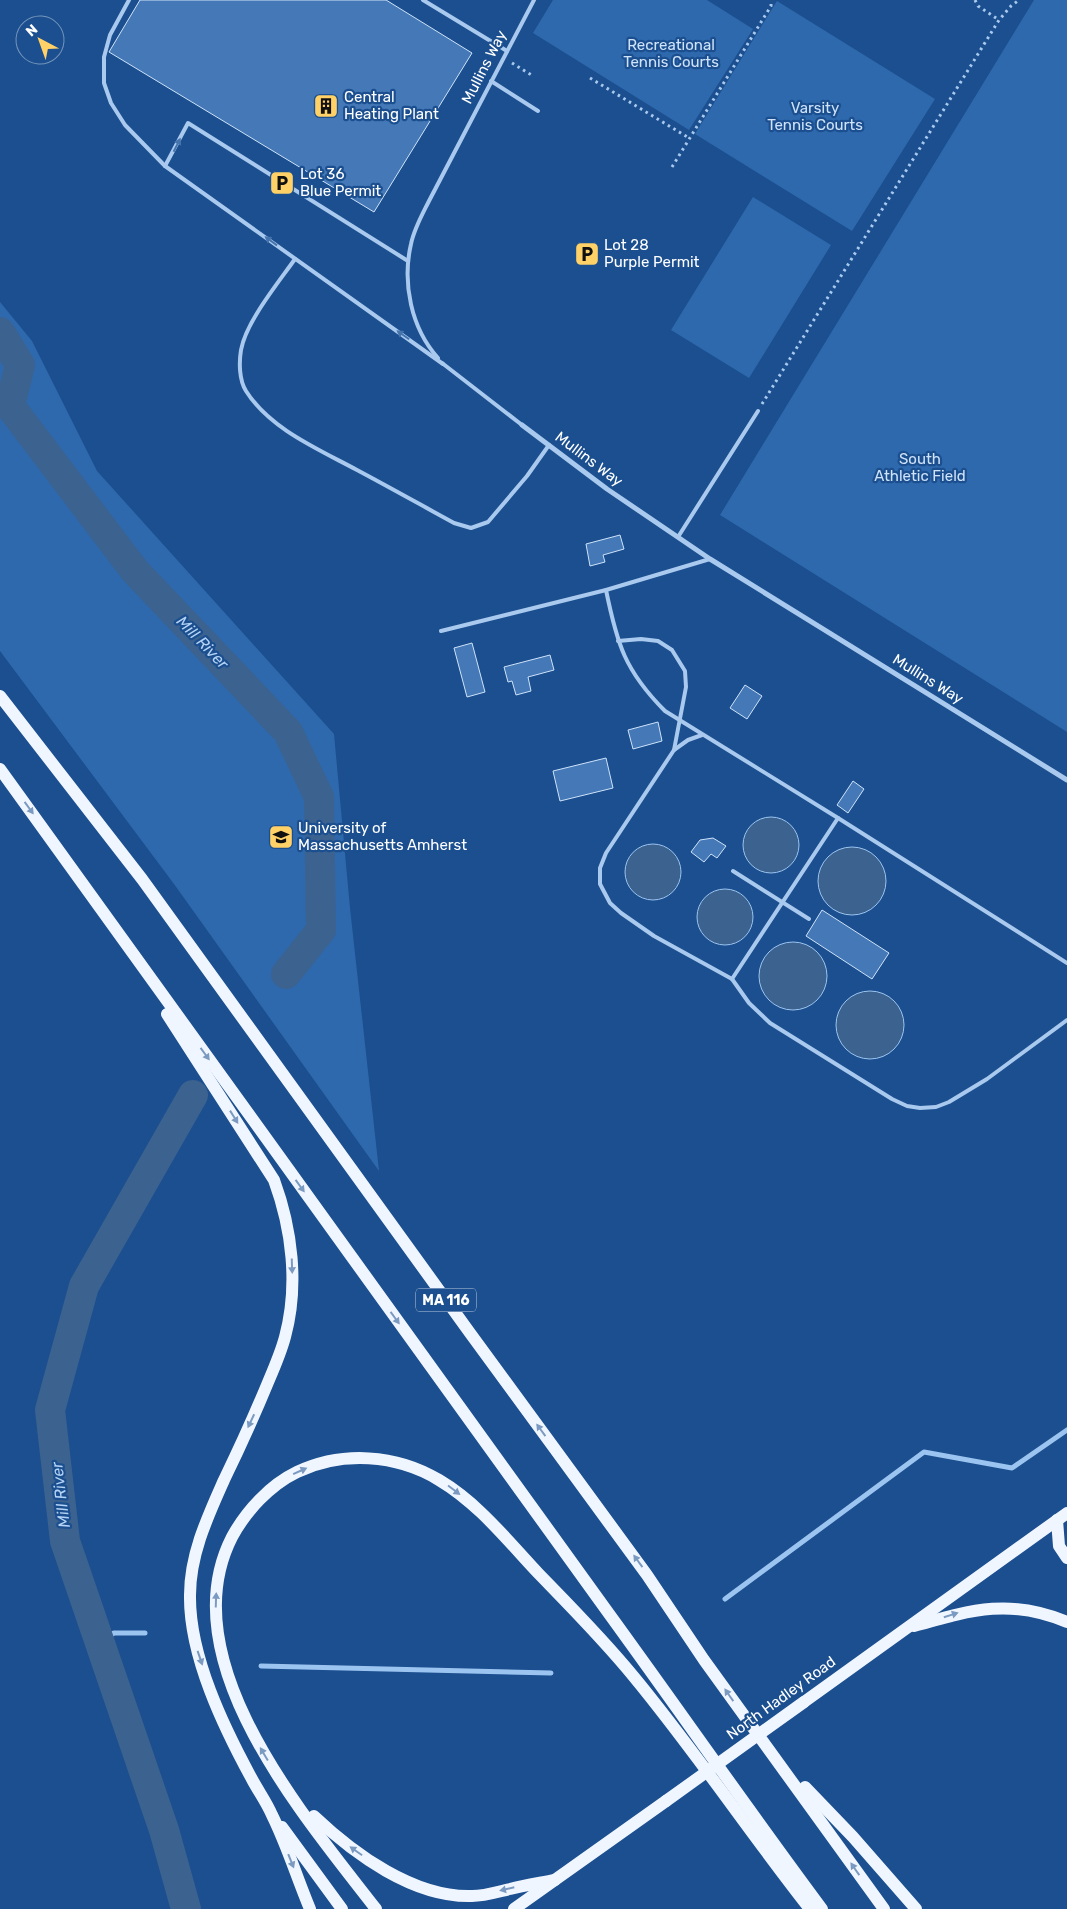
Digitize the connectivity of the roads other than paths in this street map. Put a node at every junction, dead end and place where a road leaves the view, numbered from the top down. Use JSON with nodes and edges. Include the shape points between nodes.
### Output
{"nodes":[{"id":1,"x":129,"y":0,"type":"edge"},
{"id":2,"x":423,"y":0,"type":"edge"},
{"id":3,"x":534,"y":0,"type":"edge"},
{"id":4,"x":507,"y":51,"type":"junction"},
{"id":5,"x":492,"y":81,"type":"junction"},
{"id":6,"x":538,"y":111,"type":"dead end"},
{"id":7,"x":166,"y":166,"type":"junction"},
{"id":8,"x":295,"y":259,"type":"junction"},
{"id":9,"x":408,"y":261,"type":"junction"},
{"id":10,"x":443,"y":364,"type":"junction"},
{"id":11,"x":758,"y":411,"type":"road end"},
{"id":12,"x":522,"y":425,"type":"joint"},
{"id":13,"x":549,"y":445,"type":"junction"},
{"id":14,"x":678,"y":537,"type":"junction"},
{"id":15,"x":710,"y":559,"type":"junction"},
{"id":16,"x":606,"y":590,"type":"junction"},
{"id":17,"x":441,"y":631,"type":"dead end"},
{"id":18,"x":618,"y":642,"type":"junction"},
{"id":19,"x":0,"y":696,"type":"edge"},
{"id":20,"x":680,"y":721,"type":"junction"},
{"id":21,"x":702,"y":734,"type":"junction"},
{"id":22,"x":674,"y":750,"type":"junction"},
{"id":23,"x":0,"y":769,"type":"edge"},
{"id":24,"x":1067,"y":780,"type":"edge"},
{"id":25,"x":838,"y":818,"type":"junction"},
{"id":26,"x":53,"y":843,"type":"junction"},
{"id":27,"x":733,"y":871,"type":"dead end"},
{"id":28,"x":782,"y":902,"type":"junction"},
{"id":29,"x":809,"y":919,"type":"dead end"},
{"id":30,"x":1067,"y":963,"type":"edge"},
{"id":31,"x":732,"y":979,"type":"junction"},
{"id":32,"x":1067,"y":1020,"type":"edge"},
{"id":33,"x":1064,"y":1520,"type":"edge"},
{"id":34,"x":1067,"y":1558,"type":"edge"},
{"id":35,"x":1067,"y":1622,"type":"edge"},
{"id":36,"x":905,"y":1629,"type":"junction"},
{"id":37,"x":775,"y":1757,"type":"junction"},
{"id":38,"x":290,"y":1794,"type":"junction"},
{"id":39,"x":272,"y":1815,"type":"junction"},
{"id":40,"x":555,"y":1880,"type":"junction"},
{"id":41,"x":310,"y":1909,"type":"edge"},
{"id":42,"x":342,"y":1909,"type":"edge"},
{"id":43,"x":376,"y":1909,"type":"edge"},
{"id":44,"x":514,"y":1909,"type":"edge"},
{"id":45,"x":810,"y":1909,"type":"edge"},
{"id":46,"x":822,"y":1909,"type":"edge"},
{"id":47,"x":884,"y":1909,"type":"edge"},
{"id":48,"x":916,"y":1909,"type":"edge"}],
"edges":[{"from":1,"to":7,"type":"lane","via":[[108,42],[104,57],[104,83],[111,103],[125,125]]},
{"from":2,"to":4,"type":"lane"},
{"from":3,"to":4,"type":"lane","name":"Mullins Way"},
{"from":4,"to":5,"type":"lane","name":"Mullins Way"},
{"from":5,"to":6,"type":"lane"},
{"from":5,"to":9,"type":"lane","name":"Mullins Way","via":[[416,227]]},
{"from":8,"to":7,"type":"lane","one_way":true},
{"from":7,"to":9,"type":"lane","one_way":true,"via":[[188,123]]},
{"from":10,"to":8,"type":"lane","one_way":true},
{"from":8,"to":13,"type":"lane","via":[[252,322],[241,349],[240,370],[245,390],[280,426],[454,522],[471,528],[488,522]]},
{"from":9,"to":10,"type":"lane","name":"Mullins Way","via":[[411,307],[422,336]]},
{"from":10,"to":12,"type":"lane","name":"Mullins Way"},
{"from":11,"to":14,"type":"lane"},
{"from":12,"to":13,"type":"street","name":"Mullins Way"},
{"from":13,"to":14,"type":"street","name":"Mullins Way"},
{"from":14,"to":15,"type":"street","name":"Mullins Way"},
{"from":15,"to":16,"type":"lane"},
{"from":15,"to":24,"type":"street","name":"Mullins Way"},
{"from":16,"to":17,"type":"lane"},
{"from":16,"to":18,"type":"lane"},
{"from":18,"to":20,"type":"lane","via":[[631,671],[647,694]]},
{"from":18,"to":20,"type":"lane","via":[[658,641],[672,650],[685,671],[686,687]]},
{"from":37,"to":19,"type":"main road","number":"MA 116","one_way":true,"via":[[704,1660],[648,1574],[142,879]]},
{"from":20,"to":21,"type":"lane"},
{"from":20,"to":22,"type":"lane"},
{"from":21,"to":22,"type":"lane"},
{"from":21,"to":25,"type":"lane"},
{"from":22,"to":31,"type":"lane","via":[[606,853],[600,868],[600,884],[621,913],[654,936]]},
{"from":23,"to":26,"type":"main road","number":"MA 116","one_way":true},
{"from":25,"to":28,"type":"lane"},
{"from":25,"to":30,"type":"lane"},
{"from":26,"to":39,"type":"main road","one_way":true,"via":[[274,1180],[287,1226],[292,1278],[285,1337],[258,1408],[212,1506],[194,1560],[190,1594],[193,1633],[204,1669],[235,1744]]},
{"from":26,"to":46,"type":"main road","number":"MA 116","one_way":true},
{"from":27,"to":28,"type":"lane"},
{"from":28,"to":29,"type":"lane"},
{"from":28,"to":31,"type":"lane"},
{"from":31,"to":32,"type":"lane","via":[[749,1003],[770,1023],[892,1100],[914,1107],[943,1105],[966,1093]]},
{"from":33,"to":34,"type":"main road","via":[[1059,1546]]},
{"from":33,"to":36,"type":"main road","name":"North Hadley Road"},
{"from":36,"to":35,"type":"main road","one_way":true,"via":[[956,1614],[997,1608],[1024,1609]]},
{"from":36,"to":40,"type":"main road","name":"North Hadley Road","bridge":true},
{"from":47,"to":37,"type":"main road","number":"MA 116","one_way":true},
{"from":37,"to":48,"type":"main road","via":[[853,1837]]},
{"from":40,"to":38,"type":"main road","one_way":true,"via":[[472,1896],[428,1889],[363,1856],[333,1834]]},
{"from":38,"to":43,"type":"main road"},
{"from":38,"to":45,"type":"main road","one_way":true,"via":[[250,1729],[226,1664],[215,1604],[222,1563],[244,1518],[267,1493],[294,1474],[317,1464],[343,1459],[370,1458],[398,1463],[438,1480],[464,1499],[586,1622],[678,1732]]},
{"from":39,"to":41,"type":"main road","one_way":true},
{"from":39,"to":42,"type":"main road"},
{"from":40,"to":44,"type":"main road","name":"North Hadley Road"}]}
